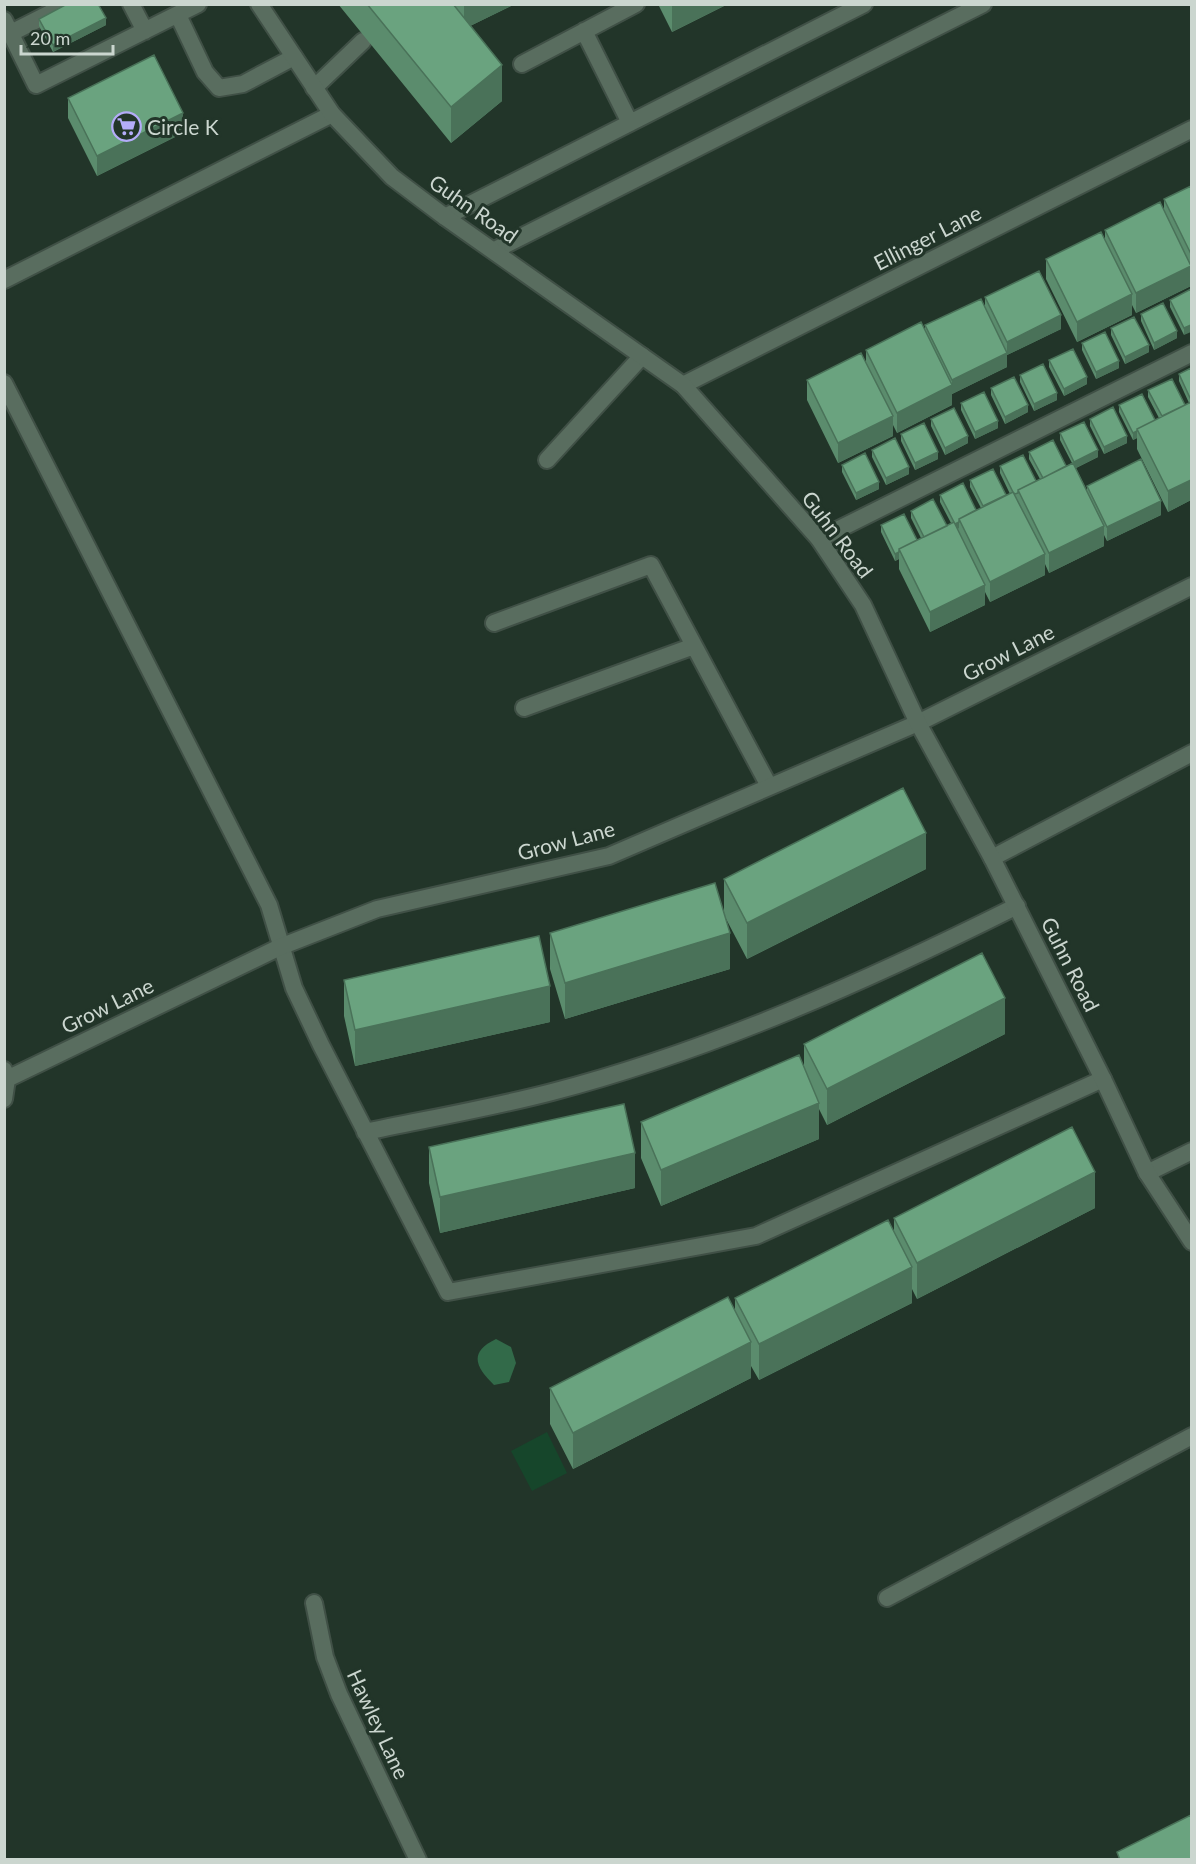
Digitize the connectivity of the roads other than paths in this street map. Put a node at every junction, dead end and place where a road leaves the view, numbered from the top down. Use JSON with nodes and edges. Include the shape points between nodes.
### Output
{"nodes":[{"id":1,"x":68,"y":4,"type":"edge"},
{"id":2,"x":131,"y":4,"type":"edge"},
{"id":3,"x":198,"y":4,"type":"edge"},
{"id":4,"x":259,"y":4,"type":"edge"},
{"id":5,"x":636,"y":4,"type":"edge"},
{"id":6,"x":864,"y":4,"type":"edge"},
{"id":7,"x":983,"y":4,"type":"edge"},
{"id":8,"x":178,"y":15,"type":"junction"},
{"id":9,"x":8,"y":26,"type":"edge"},
{"id":10,"x":144,"y":31,"type":"junction"},
{"id":11,"x":584,"y":31,"type":"junction"},
{"id":12,"x":363,"y":41,"type":"dead end"},
{"id":13,"x":294,"y":57,"type":"junction"},
{"id":14,"x":522,"y":64,"type":"dead end"},
{"id":15,"x":315,"y":88,"type":"junction"},
{"id":16,"x":332,"y":114,"type":"junction"},
{"id":17,"x":630,"y":123,"type":"junction"},
{"id":18,"x":1191,"y":129,"type":"edge"},
{"id":19,"x":445,"y":217,"type":"junction"},
{"id":20,"x":495,"y":250,"type":"junction"},
{"id":21,"x":4,"y":280,"type":"edge"},
{"id":22,"x":1191,"y":353,"type":"edge"},
{"id":23,"x":642,"y":356,"type":"junction"},
{"id":24,"x":4,"y":382,"type":"edge"},
{"id":25,"x":683,"y":385,"type":"junction"},
{"id":26,"x":547,"y":460,"type":"dead end"},
{"id":27,"x":819,"y":539,"type":"junction"},
{"id":28,"x":1191,"y":586,"type":"edge"},
{"id":29,"x":494,"y":623,"type":"dead end"},
{"id":30,"x":694,"y":646,"type":"junction"},
{"id":31,"x":524,"y":708,"type":"dead end"},
{"id":32,"x":918,"y":723,"type":"junction"},
{"id":33,"x":1191,"y":753,"type":"edge"},
{"id":34,"x":769,"y":786,"type":"junction"},
{"id":35,"x":992,"y":858,"type":"junction"},
{"id":36,"x":1017,"y":906,"type":"junction"},
{"id":37,"x":279,"y":947,"type":"junction"},
{"id":38,"x":6,"y":1074,"type":"edge"},
{"id":39,"x":1103,"y":1079,"type":"junction"},
{"id":40,"x":4,"y":1099,"type":"edge"},
{"id":41,"x":365,"y":1132,"type":"junction"},
{"id":42,"x":1191,"y":1151,"type":"edge"},
{"id":43,"x":1148,"y":1173,"type":"junction"},
{"id":44,"x":1191,"y":1242,"type":"edge"},
{"id":45,"x":1191,"y":1437,"type":"edge"},
{"id":46,"x":887,"y":1598,"type":"dead end"},
{"id":47,"x":314,"y":1603,"type":"dead end"},
{"id":48,"x":418,"y":1860,"type":"edge"}],
"edges":[{"from":1,"to":9,"type":"street"},
{"from":2,"to":10,"type":"street"},
{"from":3,"to":8,"type":"street"},
{"from":4,"to":13,"type":"street","name":"Guhn Road"},
{"from":5,"to":11,"type":"street"},
{"from":6,"to":17,"type":"street"},
{"from":7,"to":20,"type":"street"},
{"from":8,"to":10,"type":"street"},
{"from":8,"to":13,"type":"street","via":[[205,72],[219,88],[243,84]]},
{"from":9,"to":10,"type":"street","via":[[36,85]]},
{"from":11,"to":14,"type":"street"},
{"from":11,"to":17,"type":"street"},
{"from":12,"to":15,"type":"street"},
{"from":13,"to":15,"type":"street","name":"Guhn Road"},
{"from":15,"to":16,"type":"street","name":"Guhn Road"},
{"from":16,"to":19,"type":"street","name":"Guhn Road","via":[[392,177]]},
{"from":16,"to":21,"type":"street"},
{"from":17,"to":19,"type":"street"},
{"from":18,"to":25,"type":"street","name":"Ellinger Lane"},
{"from":19,"to":20,"type":"street","name":"Guhn Road"},
{"from":20,"to":23,"type":"street","name":"Guhn Road"},
{"from":22,"to":27,"type":"street"},
{"from":23,"to":25,"type":"street","name":"Guhn Road"},
{"from":23,"to":26,"type":"street"},
{"from":24,"to":37,"type":"street","via":[[269,905]]},
{"from":25,"to":27,"type":"street","name":"Guhn Road"},
{"from":27,"to":32,"type":"street","name":"Guhn Road","via":[[863,605]]},
{"from":28,"to":32,"type":"street","name":"Grow Lane"},
{"from":29,"to":30,"type":"street","via":[[651,565]]},
{"from":30,"to":31,"type":"street"},
{"from":30,"to":34,"type":"street"},
{"from":32,"to":34,"type":"street","name":"Grow Lane"},
{"from":32,"to":35,"type":"street","name":"Guhn Road"},
{"from":33,"to":35,"type":"street"},
{"from":34,"to":37,"type":"street","name":"Grow Lane","via":[[609,856],[377,909]]},
{"from":35,"to":36,"type":"street","name":"Guhn Road"},
{"from":36,"to":39,"type":"street","name":"Guhn Road"},
{"from":36,"to":41,"type":"street","via":[[778,1015],[669,1055],[552,1092]]},
{"from":37,"to":38,"type":"street","name":"Grow Lane"},
{"from":37,"to":41,"type":"street","via":[[294,988]]},
{"from":38,"to":40,"type":"street"},
{"from":39,"to":41,"type":"street","via":[[756,1236],[448,1292]]},
{"from":39,"to":43,"type":"street","name":"Guhn Road"},
{"from":42,"to":43,"type":"street"},
{"from":43,"to":44,"type":"street","name":"Guhn Road"},
{"from":45,"to":46,"type":"street"},
{"from":47,"to":48,"type":"street","name":"Hawley Lane","via":[[325,1657],[339,1694]]}]}
